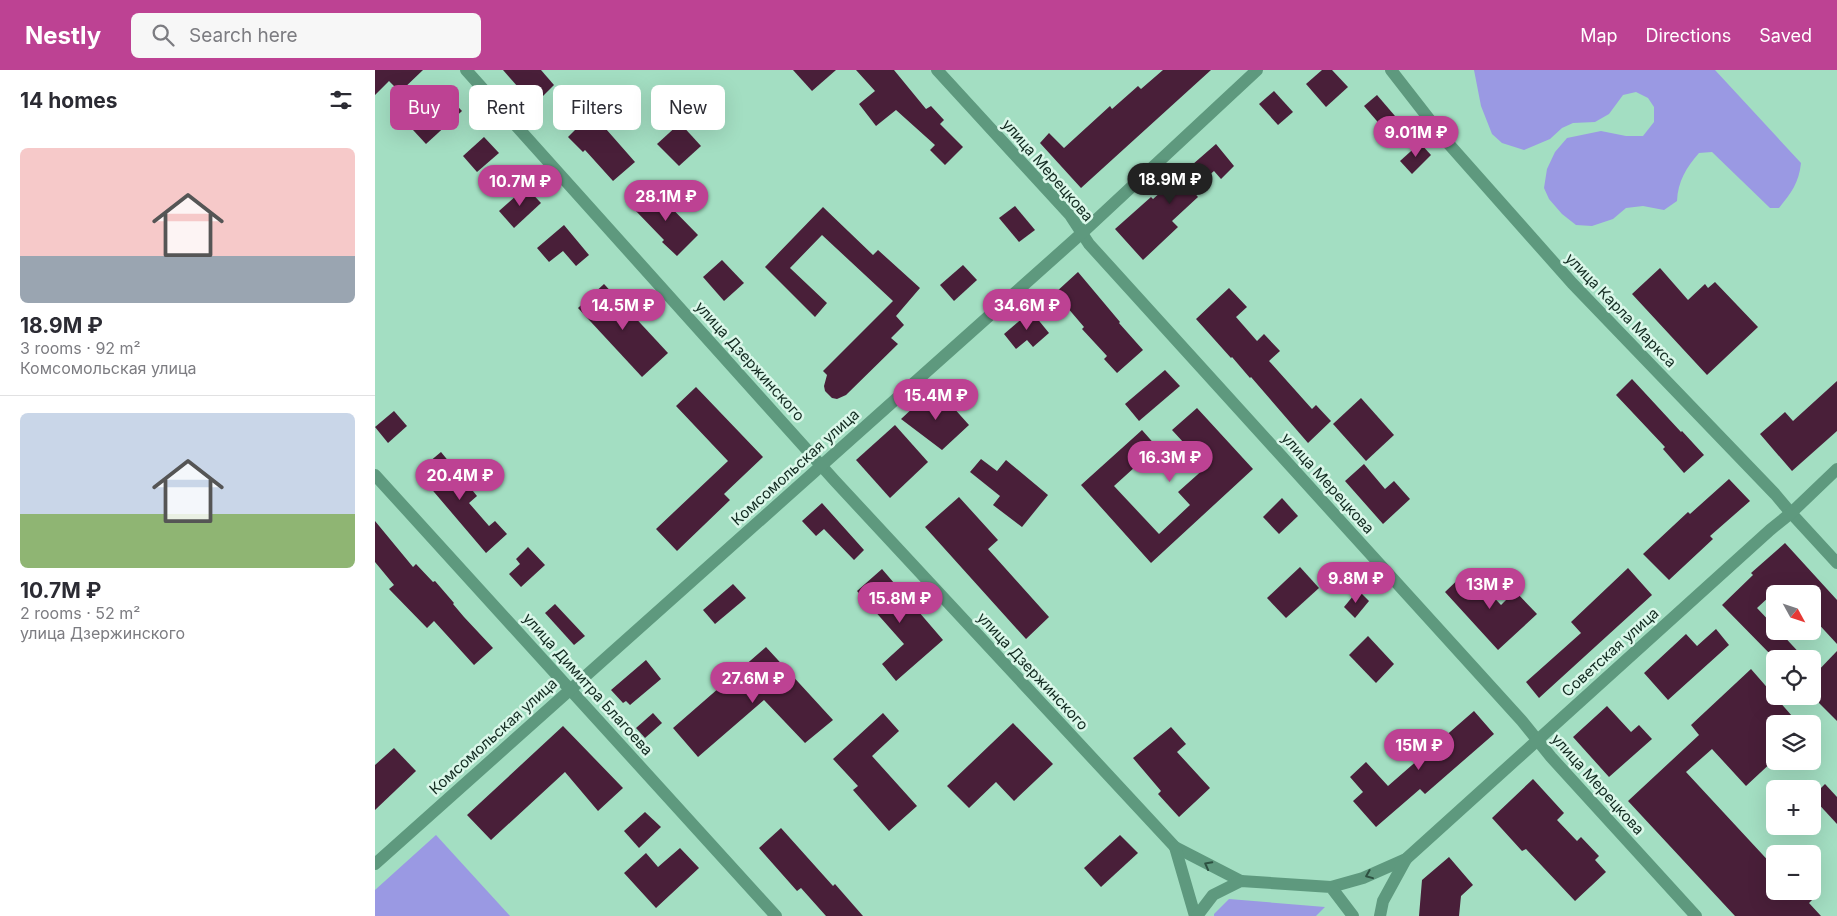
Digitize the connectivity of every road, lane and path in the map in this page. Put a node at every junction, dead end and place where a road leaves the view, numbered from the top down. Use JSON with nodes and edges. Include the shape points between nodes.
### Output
{"nodes":[{"id":1,"x":466,"y":70,"type":"edge"},
{"id":2,"x":937,"y":70,"type":"edge"},
{"id":3,"x":1257,"y":70,"type":"edge"},
{"id":4,"x":1391,"y":70,"type":"edge"},
{"id":5,"x":1082,"y":232,"type":"junction"},
{"id":6,"x":821,"y":465,"type":"junction"},
{"id":7,"x":1837,"y":469,"type":"edge"},
{"id":8,"x":375,"y":475,"type":"edge"},
{"id":9,"x":1791,"y":514,"type":"junction"},
{"id":10,"x":1837,"y":563,"type":"edge"},
{"id":11,"x":571,"y":689,"type":"junction"},
{"id":12,"x":1537,"y":740,"type":"junction"},
{"id":13,"x":1175,"y":847,"type":"junction"},
{"id":14,"x":1406,"y":859,"type":"junction"},
{"id":15,"x":375,"y":864,"type":"edge"},
{"id":16,"x":1241,"y":881,"type":"junction"},
{"id":17,"x":1331,"y":887,"type":"junction"},
{"id":18,"x":776,"y":916,"type":"edge"},
{"id":19,"x":1196,"y":916,"type":"edge"},
{"id":20,"x":1353,"y":916,"type":"edge"},
{"id":21,"x":1380,"y":916,"type":"edge"},
{"id":22,"x":1696,"y":916,"type":"edge"}],
"edges":[{"from":1,"to":6,"type":"street","name":"улица Дзержинского"},
{"from":2,"to":5,"type":"street","name":"улица Мерецкова"},
{"from":3,"to":5,"type":"street","name":"Комсомольская улица"},
{"from":4,"to":9,"type":"street","name":"улица Карла Маркса","via":[[1447,142],[1572,284],[1769,487]]},
{"from":5,"to":6,"type":"street","name":"Комсомольская улица"},
{"from":5,"to":12,"type":"street","name":"улица Мерецкова","via":[[1089,244]]},
{"from":6,"to":11,"type":"street","name":"Комсомольская улица"},
{"from":6,"to":13,"type":"street","name":"улица Дзержинского"},
{"from":7,"to":9,"type":"street","name":"Советская улица"},
{"from":8,"to":11,"type":"street","name":"улица Димитра Благоева"},
{"from":9,"to":10,"type":"street","name":"улица Карла Маркса"},
{"from":9,"to":12,"type":"street","name":"Советская улица"},
{"from":11,"to":15,"type":"street","name":"Комсомольская улица"},
{"from":11,"to":18,"type":"street","name":"улица Димитра Благоева"},
{"from":12,"to":14,"type":"street","name":"Советская улица"},
{"from":12,"to":22,"type":"street","name":"улица Мерецкова"},
{"from":16,"to":13,"type":"street","name":"улица Дзержинского","one_way":true},
{"from":13,"to":19,"type":"street","name":"улица Дзержинского"},
{"from":14,"to":17,"type":"street","name":"Советская улица","one_way":true,"via":[[1363,878]]},
{"from":14,"to":21,"type":"street","name":"Советская улица","via":[[1383,901]]},
{"from":16,"to":17,"type":"street","name":"Советская улица"},
{"from":16,"to":19,"type":"street","via":[[1213,895]]},
{"from":17,"to":20,"type":"street"}]}
